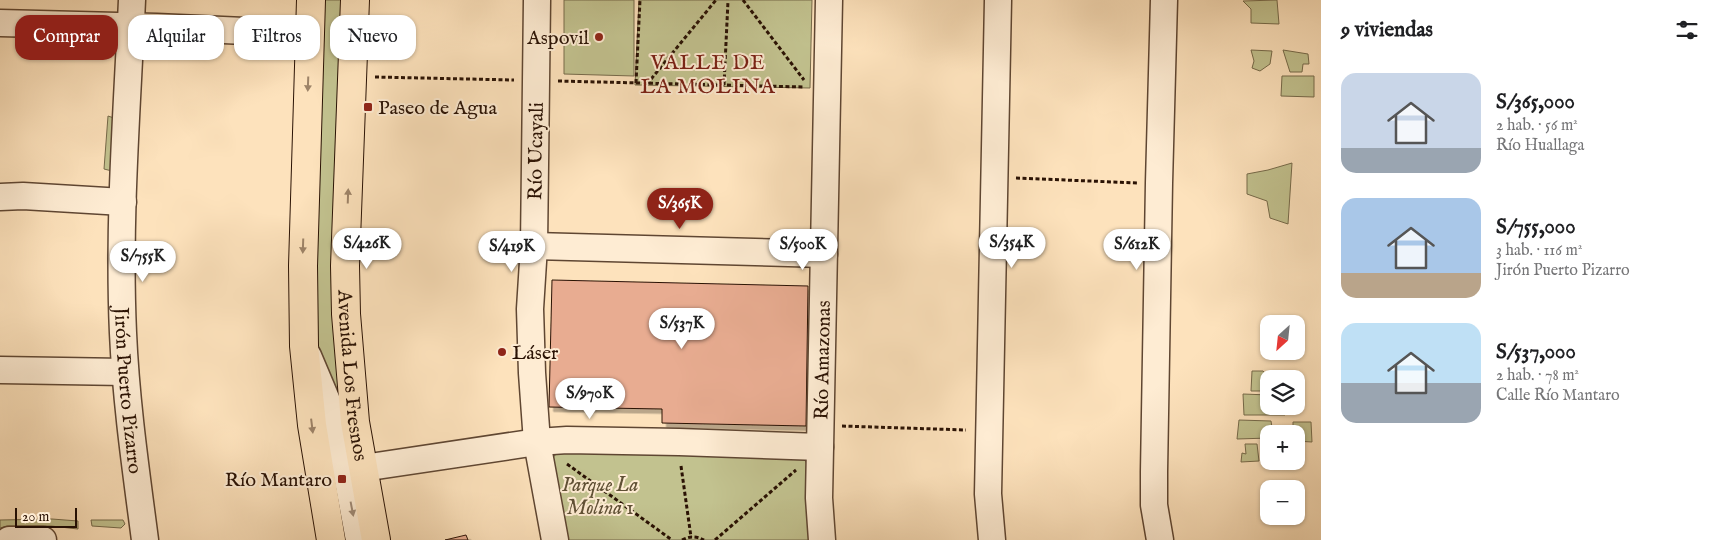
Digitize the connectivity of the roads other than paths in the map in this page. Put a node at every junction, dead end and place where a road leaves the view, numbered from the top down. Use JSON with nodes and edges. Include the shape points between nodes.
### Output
{"nodes":[{"id":1,"x":132,"y":0,"type":"edge"},
{"id":2,"x":311,"y":0,"type":"edge"},
{"id":3,"x":355,"y":0,"type":"edge"},
{"id":4,"x":537,"y":0,"type":"edge"},
{"id":5,"x":829,"y":0,"type":"edge"},
{"id":6,"x":998,"y":0,"type":"edge"},
{"id":7,"x":1164,"y":0,"type":"edge"},
{"id":8,"x":131,"y":15,"type":"edge"},
{"id":9,"x":311,"y":15,"type":"edge"},
{"id":10,"x":0,"y":23,"type":"edge"},
{"id":11,"x":128,"y":26,"type":"edge"},
{"id":12,"x":129,"y":60,"type":"edge"},
{"id":13,"x":309,"y":60,"type":"edge"},
{"id":14,"x":0,"y":197,"type":"edge"},
{"id":15,"x":123,"y":202,"type":"junction"},
{"id":16,"x":534,"y":246,"type":"junction"},
{"id":17,"x":824,"y":254,"type":"junction"},
{"id":18,"x":304,"y":346,"type":"junction"},
{"id":19,"x":0,"y":370,"type":"edge"},
{"id":20,"x":125,"y":372,"type":"junction"},
{"id":21,"x":821,"y":436,"type":"junction"},
{"id":22,"x":537,"y":442,"type":"junction"},
{"id":23,"x":363,"y":468,"type":"junction"},
{"id":24,"x":9,"y":540,"type":"edge"},
{"id":25,"x":43,"y":540,"type":"edge"},
{"id":26,"x":145,"y":540,"type":"edge"},
{"id":27,"x":326,"y":540,"type":"edge"},
{"id":28,"x":358,"y":540,"type":"edge"},
{"id":29,"x":376,"y":540,"type":"edge"},
{"id":30,"x":555,"y":540,"type":"edge"},
{"id":31,"x":822,"y":540,"type":"edge"},
{"id":32,"x":992,"y":540,"type":"edge"},
{"id":33,"x":1160,"y":540,"type":"edge"}],
"edges":[{"from":1,"to":8,"type":"street","name":"Jirón Puerto Pizarro"},
{"from":2,"to":9,"type":"main road"},
{"from":23,"to":3,"type":"main road","name":"Avenida Los Fresnos","one_way":true,"via":[[354,413],[345,266]]},
{"from":4,"to":16,"type":"street","name":"Río Ucayali"},
{"from":5,"to":17,"type":"street","name":"Río Amazonas"},
{"from":6,"to":32,"type":"street","via":[[988,494]]},
{"from":7,"to":33,"type":"street","via":[[1154,472],[1154,505]]},
{"from":10,"to":11,"type":"street"},
{"from":12,"to":15,"type":"street","name":"Jirón Puerto Pizarro"},
{"from":13,"to":18,"type":"main road","one_way":true,"via":[[302,266]]},
{"from":14,"to":15,"type":"street"},
{"from":15,"to":20,"type":"street","name":"Jirón Puerto Pizarro"},
{"from":16,"to":17,"type":"street"},
{"from":16,"to":22,"type":"street","name":"Río Ucayali","via":[[530,309]]},
{"from":17,"to":21,"type":"street","name":"Río Amazonas"},
{"from":18,"to":27,"type":"main road","one_way":true},
{"from":18,"to":28,"type":"street","one_way":true,"via":[[338,427]]},
{"from":19,"to":20,"type":"street"},
{"from":20,"to":26,"type":"street","name":"Jirón Puerto Pizarro"},
{"from":21,"to":22,"type":"street","via":[[679,442]]},
{"from":21,"to":31,"type":"street","name":"Río Amazonas","via":[[819,498]]},
{"from":22,"to":23,"type":"street"},
{"from":22,"to":30,"type":"street","name":"Río Ucayali"},
{"from":23,"to":29,"type":"main road","name":"Avenida Los Fresnos"},
{"from":24,"to":25,"type":"street"}]}
